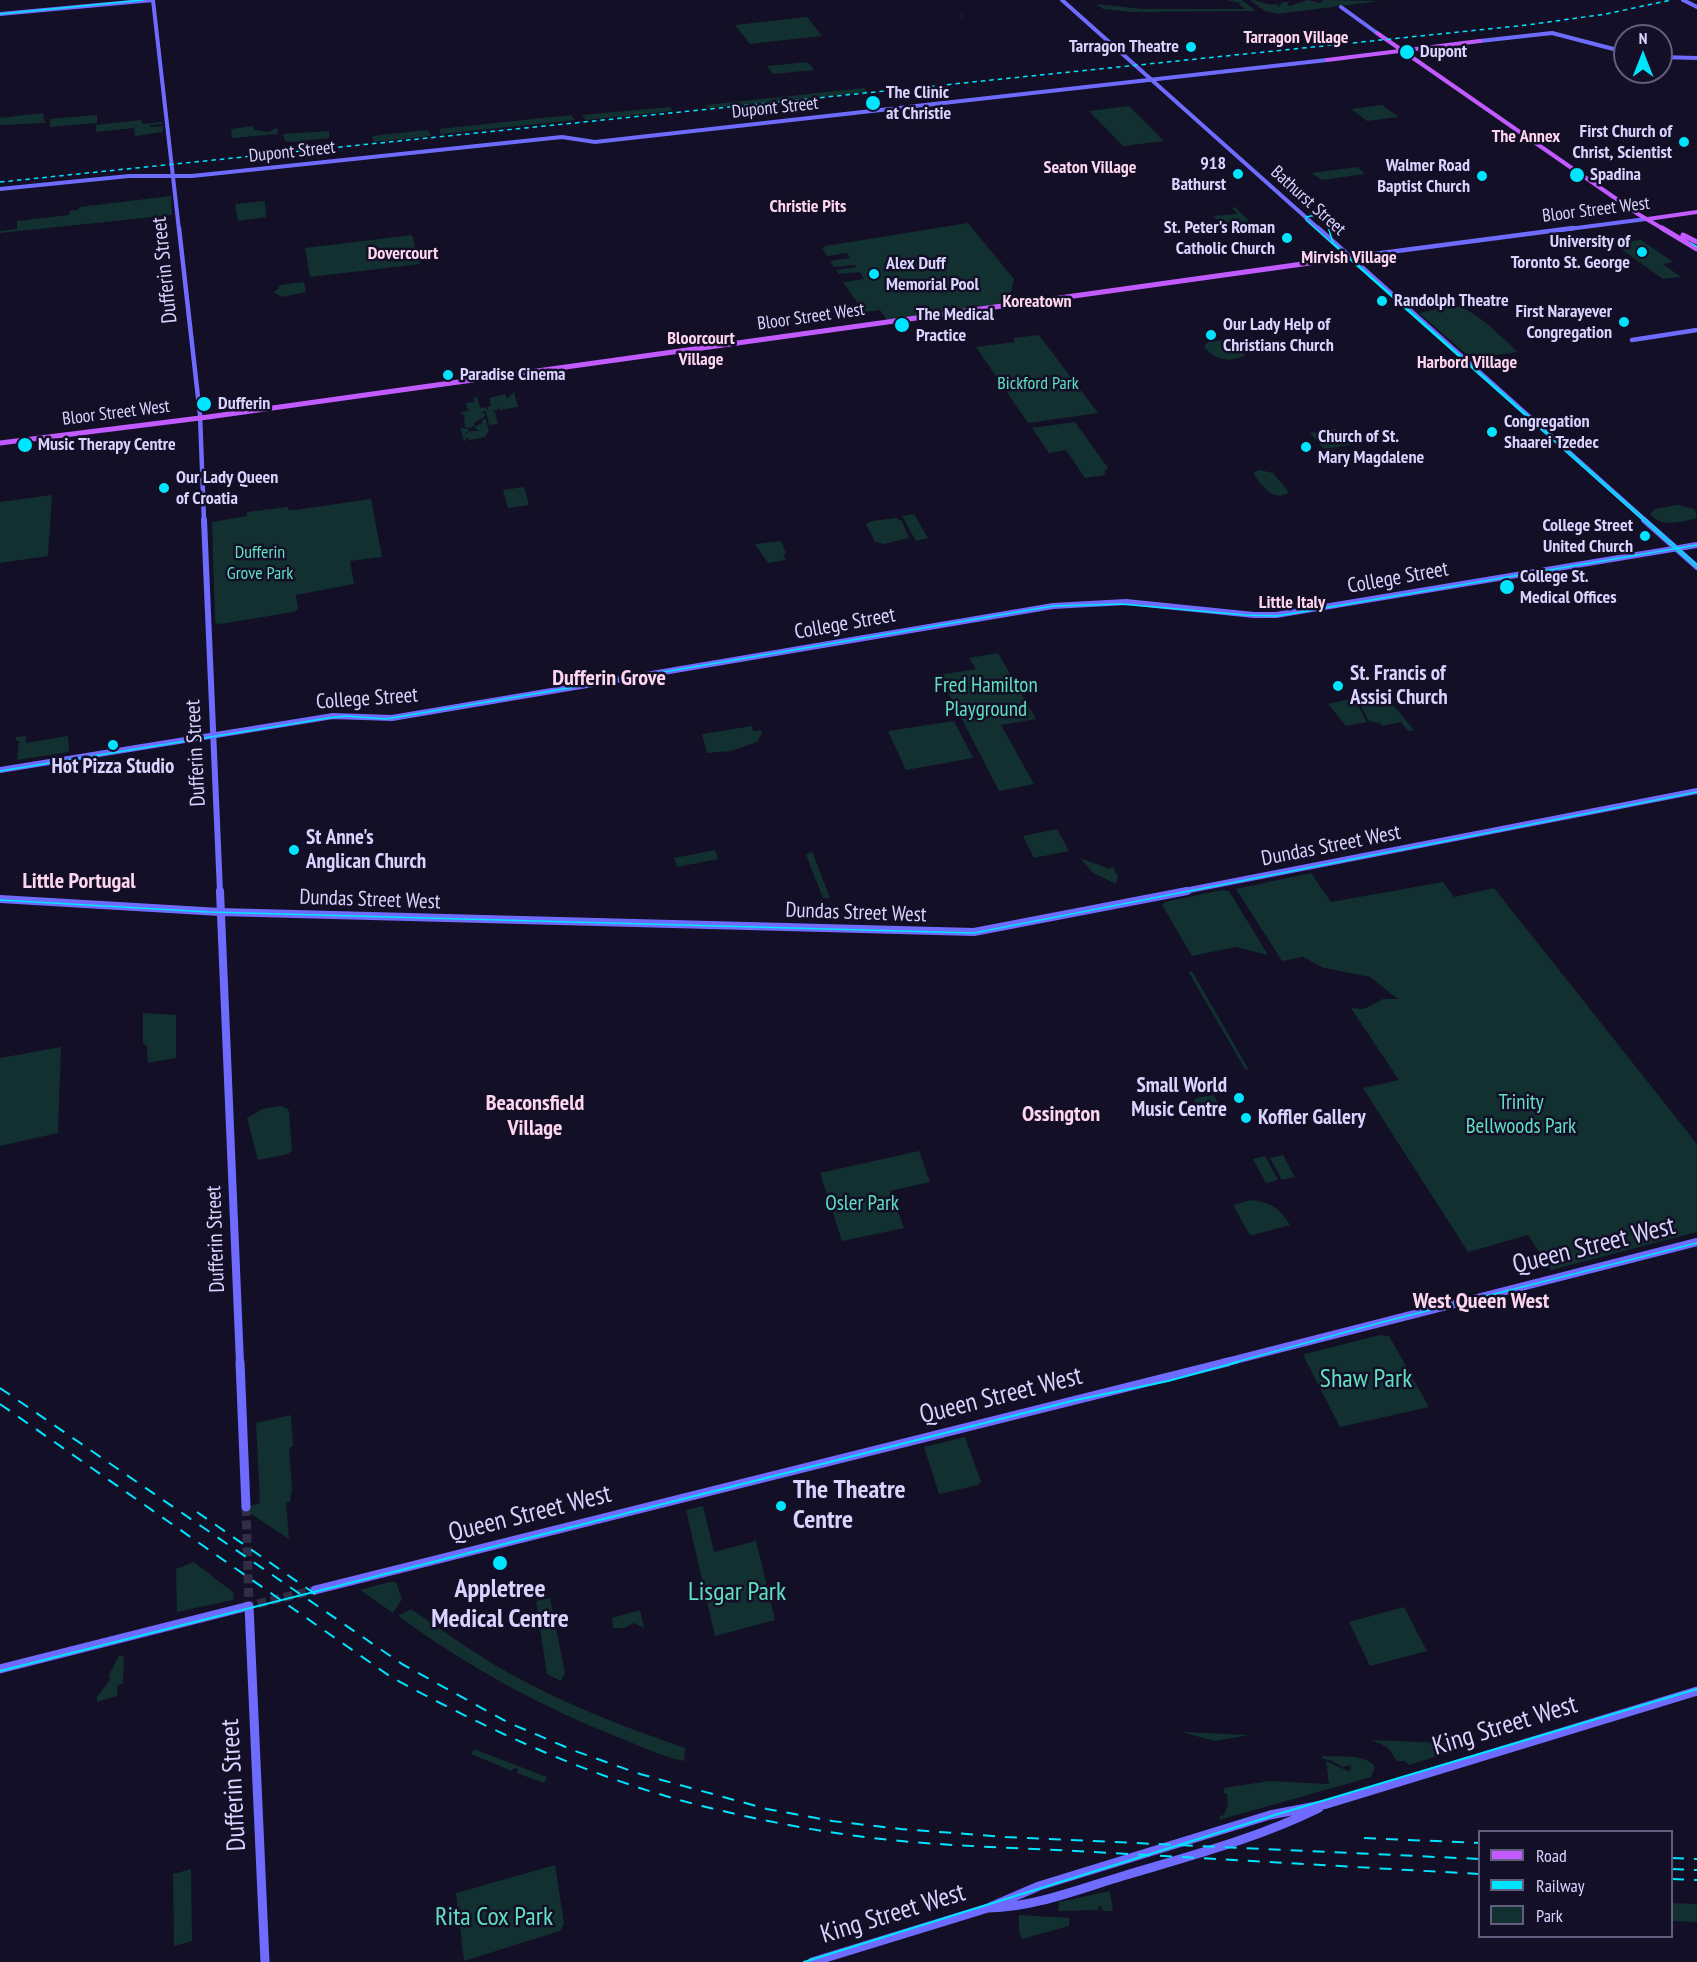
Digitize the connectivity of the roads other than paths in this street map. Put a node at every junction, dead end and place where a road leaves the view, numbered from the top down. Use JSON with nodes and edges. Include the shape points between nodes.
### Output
{"nodes":[{"id":1,"x":130,"y":0,"type":"edge"},
{"id":2,"x":153,"y":0,"type":"edge"},
{"id":3,"x":1062,"y":0,"type":"edge"},
{"id":4,"x":1683,"y":0,"type":"edge"},
{"id":5,"x":1341,"y":7,"type":"dead end"},
{"id":6,"x":1697,"y":7,"type":"edge"},
{"id":7,"x":0,"y":13,"type":"edge"},
{"id":8,"x":1377,"y":33,"type":"joint"},
{"id":9,"x":1552,"y":33,"type":"joint"},
{"id":10,"x":1480,"y":41,"type":"joint"},
{"id":11,"x":1613,"y":49,"type":"edge"},
{"id":12,"x":1402,"y":50,"type":"junction"},
{"id":13,"x":1673,"y":57,"type":"edge"},
{"id":14,"x":1697,"y":58,"type":"edge"},
{"id":15,"x":1327,"y":60,"type":"joint"},
{"id":16,"x":1151,"y":80,"type":"junction"},
{"id":17,"x":588,"y":135,"type":"dead end"},
{"id":18,"x":573,"y":138,"type":"junction"},
{"id":19,"x":173,"y":177,"type":"junction"},
{"id":20,"x":0,"y":189,"type":"edge"},
{"id":21,"x":1697,"y":212,"type":"edge"},
{"id":22,"x":1646,"y":219,"type":"junction"},
{"id":23,"x":1686,"y":239,"type":"junction"},
{"id":24,"x":1697,"y":242,"type":"edge"},
{"id":25,"x":1697,"y":249,"type":"edge"},
{"id":26,"x":1374,"y":254,"type":"joint"},
{"id":27,"x":1349,"y":258,"type":"junction"},
{"id":28,"x":1697,"y":330,"type":"edge"},
{"id":29,"x":1632,"y":340,"type":"dead end"},
{"id":30,"x":200,"y":418,"type":"junction"},
{"id":31,"x":0,"y":443,"type":"edge"},
{"id":32,"x":1697,"y":544,"type":"edge"},
{"id":33,"x":1676,"y":548,"type":"junction"},
{"id":34,"x":1697,"y":567,"type":"edge"},
{"id":35,"x":213,"y":735,"type":"junction"},
{"id":36,"x":0,"y":770,"type":"edge"},
{"id":37,"x":1697,"y":791,"type":"edge"},
{"id":38,"x":0,"y":899,"type":"edge"},
{"id":39,"x":220,"y":912,"type":"junction"},
{"id":40,"x":1697,"y":1242,"type":"edge"},
{"id":41,"x":246,"y":1507,"type":"tunnel mouth"},
{"id":42,"x":315,"y":1590,"type":"tunnel mouth"},
{"id":43,"x":0,"y":1669,"type":"edge"},
{"id":44,"x":1697,"y":1691,"type":"edge"},
{"id":45,"x":1327,"y":1804,"type":"junction"},
{"id":46,"x":988,"y":1908,"type":"junction"},
{"id":47,"x":265,"y":1962,"type":"edge"},
{"id":48,"x":812,"y":1962,"type":"edge"}],
"edges":[{"from":1,"to":7,"type":"main road"},
{"from":2,"to":7,"type":"main road"},
{"from":2,"to":19,"type":"main road","name":"Dufferin Street"},
{"from":3,"to":16,"type":"main road","name":"Bathurst Street"},
{"from":4,"to":6,"type":"main road"},
{"from":5,"to":8,"type":"main road"},
{"from":8,"to":12,"type":"main road"},
{"from":9,"to":10,"type":"main road","name":"Dupont Street"},
{"from":9,"to":11,"type":"main road"},
{"from":10,"to":12,"type":"main road","name":"Dupont Street"},
{"from":12,"to":15,"type":"main road","name":"Dupont Street"},
{"from":12,"to":22,"type":"main road"},
{"from":13,"to":14,"type":"main road"},
{"from":15,"to":16,"type":"main road","name":"Dupont Street"},
{"from":16,"to":18,"type":"main road","name":"Dupont Street","via":[[595,142]]},
{"from":16,"to":27,"type":"main road","name":"Bathurst Street"},
{"from":17,"to":18,"type":"main road"},
{"from":18,"to":19,"type":"main road","name":"Dupont Street"},
{"from":19,"to":20,"type":"main road","name":"Dupont Street","via":[[129,176]]},
{"from":19,"to":30,"type":"main road","name":"Dufferin Street"},
{"from":21,"to":22,"type":"main road","name":"Bloor Street West"},
{"from":22,"to":23,"type":"main road"},
{"from":22,"to":26,"type":"main road","name":"Bloor Street West"},
{"from":23,"to":24,"type":"main road"},
{"from":23,"to":25,"type":"main road"},
{"from":26,"to":27,"type":"main road","name":"Bloor Street West"},
{"from":27,"to":30,"type":"main road","name":"Bloor Street West"},
{"from":27,"to":33,"type":"main road","name":"Bathurst Street"},
{"from":28,"to":29,"type":"main road"},
{"from":30,"to":31,"type":"main road","name":"Bloor Street West"},
{"from":30,"to":35,"type":"main road","name":"Dufferin Street"},
{"from":32,"to":33,"type":"main road","name":"College Street"},
{"from":33,"to":34,"type":"main road","name":"Bathurst Street"},
{"from":33,"to":35,"type":"main road","name":"College Street","via":[[1276,615],[1134,603],[1053,606],[392,718],[337,716]]},
{"from":35,"to":36,"type":"main road","name":"College Street"},
{"from":35,"to":39,"type":"main road","name":"Dufferin Street"},
{"from":37,"to":39,"type":"main road","name":"Dundas Street West","via":[[978,932]]},
{"from":38,"to":39,"type":"main road","name":"Dundas Street West"},
{"from":39,"to":41,"type":"main road","name":"Dufferin Street"},
{"from":40,"to":42,"type":"main road","name":"Queen Street West","via":[[1147,1384]]},
{"from":43,"to":47,"type":"main road","name":"Dufferin Street","via":[[249,1606]]},
{"from":44,"to":45,"type":"main road","name":"King Street West"},
{"from":45,"to":46,"type":"main road","name":"King Street West","via":[[1270,1815],[1040,1886]]},
{"from":45,"to":46,"type":"main road","name":"King Street West","via":[[1279,1828],[1234,1843],[1046,1898],[1001,1909]]},
{"from":46,"to":48,"type":"main road","name":"King Street West"}]}
